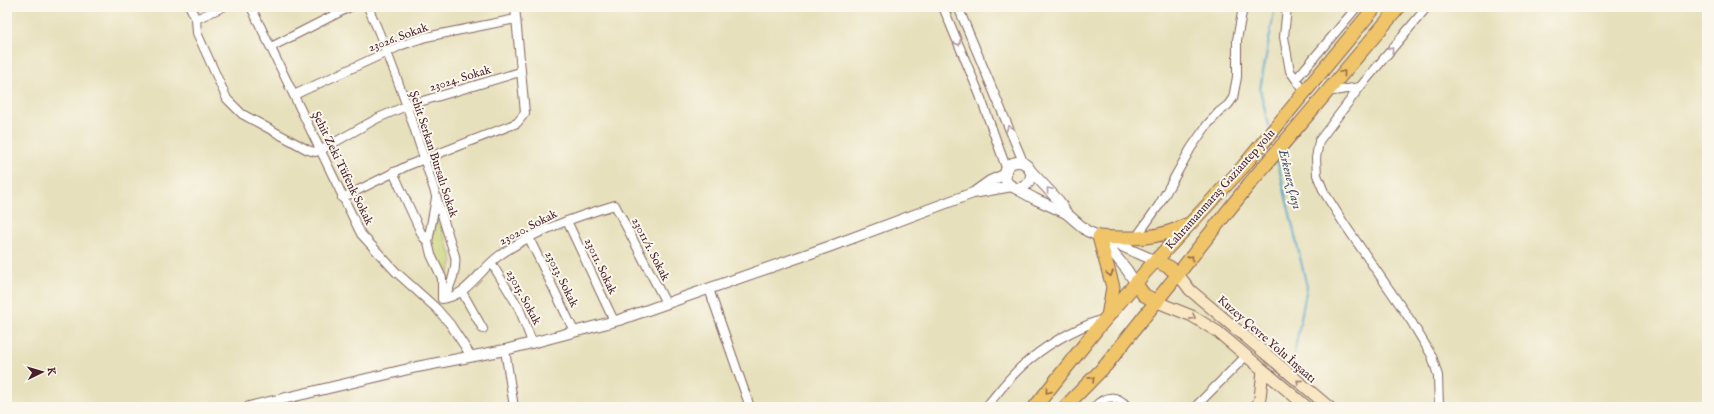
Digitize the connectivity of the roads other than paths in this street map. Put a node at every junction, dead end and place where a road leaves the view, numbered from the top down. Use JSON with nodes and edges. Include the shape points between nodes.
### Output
{"nodes":[{"id":1,"x":190,"y":7,"type":"edge"},
{"id":2,"x":223,"y":7,"type":"edge"},
{"id":3,"x":252,"y":7,"type":"edge"},
{"id":4,"x":350,"y":7,"type":"edge"},
{"id":5,"x":368,"y":7,"type":"edge"},
{"id":6,"x":515,"y":7,"type":"edge"},
{"id":7,"x":943,"y":7,"type":"edge"},
{"id":8,"x":958,"y":7,"type":"edge"},
{"id":9,"x":1243,"y":7,"type":"edge"},
{"id":10,"x":1287,"y":7,"type":"edge"},
{"id":11,"x":1357,"y":7,"type":"edge"},
{"id":12,"x":1375,"y":7,"type":"edge"},
{"id":13,"x":1399,"y":7,"type":"edge"},
{"id":14,"x":1427,"y":7,"type":"edge"},
{"id":15,"x":196,"y":19,"type":"junction"},
{"id":16,"x":516,"y":19,"type":"junction"},
{"id":17,"x":271,"y":47,"type":"junction"},
{"id":18,"x":386,"y":52,"type":"junction"},
{"id":19,"x":520,"y":72,"type":"junction"},
{"id":20,"x":1296,"y":79,"type":"junction"},
{"id":21,"x":1360,"y":87,"type":"junction"},
{"id":22,"x":1305,"y":92,"type":"junction"},
{"id":23,"x":1328,"y":92,"type":"junction"},
{"id":24,"x":294,"y":95,"type":"junction"},
{"id":25,"x":406,"y":106,"type":"junction"},
{"id":26,"x":320,"y":150,"type":"junction"},
{"id":27,"x":424,"y":158,"type":"junction"},
{"id":28,"x":1027,"y":166,"type":"junction"},
{"id":29,"x":393,"y":172,"type":"junction"},
{"id":30,"x":1006,"y":172,"type":"junction"},
{"id":31,"x":1014,"y":187,"type":"junction"},
{"id":32,"x":973,"y":193,"type":"junction"},
{"id":33,"x":342,"y":198,"type":"junction"},
{"id":34,"x":436,"y":198,"type":"junction"},
{"id":35,"x":615,"y":205,"type":"joint"},
{"id":36,"x":1066,"y":213,"type":"junction"},
{"id":37,"x":567,"y":221,"type":"junction"},
{"id":38,"x":1192,"y":221,"type":"junction"},
{"id":39,"x":1099,"y":237,"type":"junction"},
{"id":40,"x":529,"y":238,"type":"junction"},
{"id":41,"x":1135,"y":239,"type":"junction"},
{"id":42,"x":428,"y":242,"type":"junction"},
{"id":43,"x":1156,"y":261,"type":"junction"},
{"id":44,"x":492,"y":264,"type":"junction"},
{"id":45,"x":1178,"y":274,"type":"junction"},
{"id":46,"x":1136,"y":284,"type":"junction"},
{"id":47,"x":709,"y":289,"type":"junction"},
{"id":48,"x":462,"y":292,"type":"junction"},
{"id":49,"x":442,"y":299,"type":"junction"},
{"id":50,"x":1157,"y":302,"type":"junction"},
{"id":51,"x":666,"y":303,"type":"junction"},
{"id":52,"x":436,"y":308,"type":"junction"},
{"id":53,"x":1107,"y":317,"type":"junction"},
{"id":54,"x":614,"y":321,"type":"junction"},
{"id":55,"x":483,"y":329,"type":"dead end"},
{"id":56,"x":574,"y":331,"type":"junction"},
{"id":57,"x":532,"y":342,"type":"junction"},
{"id":58,"x":505,"y":350,"type":"junction"},
{"id":59,"x":471,"y":356,"type":"junction"},
{"id":60,"x":1246,"y":356,"type":"junction"},
{"id":61,"x":1263,"y":370,"type":"junction"},
{"id":62,"x":249,"y":407,"type":"edge"},
{"id":63,"x":514,"y":407,"type":"edge"},
{"id":64,"x":750,"y":407,"type":"edge"},
{"id":65,"x":986,"y":407,"type":"edge"},
{"id":66,"x":1034,"y":407,"type":"edge"},
{"id":67,"x":1065,"y":407,"type":"edge"},
{"id":68,"x":1094,"y":407,"type":"edge"},
{"id":69,"x":1128,"y":407,"type":"edge"},
{"id":70,"x":1194,"y":407,"type":"edge"},
{"id":71,"x":1257,"y":407,"type":"edge"},
{"id":72,"x":1307,"y":407,"type":"edge"},
{"id":73,"x":1329,"y":407,"type":"edge"},
{"id":74,"x":1439,"y":407,"type":"edge"}],
"edges":[{"from":1,"to":15,"type":"street"},
{"from":2,"to":15,"type":"street"},
{"from":3,"to":17,"type":"street","name":"Şehit Zeki Tüfenk Sokak"},
{"from":4,"to":17,"type":"street"},
{"from":5,"to":18,"type":"street","name":"Şehit Serkan Bursalı Sokak"},
{"from":6,"to":16,"type":"street"},
{"from":7,"to":30,"type":"street","one_way":true,"via":[[979,93]]},
{"from":28,"to":8,"type":"street","one_way":true},
{"from":9,"to":41,"type":"street","via":[[1237,40],[1237,77],[1233,98],[1207,125],[1191,148],[1159,205]]},
{"from":10,"to":20,"type":"street","via":[[1285,43],[1290,71]]},
{"from":11,"to":20,"type":"street"},
{"from":12,"to":22,"type":"highway","name":"Kahramanmaraş Gaziantep yolu"},
{"from":23,"to":13,"type":"highway","name":"Kahramanmaraş Gaziantep yolu","one_way":true},
{"from":21,"to":14,"type":"street","one_way":true},
{"from":15,"to":26,"type":"street","via":[[197,33],[227,99],[242,114],[258,124],[308,150]]},
{"from":16,"to":18,"type":"street","name":"23026. Sokak","via":[[426,37]]},
{"from":16,"to":19,"type":"street"},
{"from":17,"to":24,"type":"street","name":"Şehit Zeki Tüfenk Sokak"},
{"from":18,"to":24,"type":"street","name":"23026. Sokak"},
{"from":18,"to":25,"type":"street","name":"Şehit Serkan Bursalı Sokak"},
{"from":19,"to":25,"type":"street","name":"23024. Sokak"},
{"from":19,"to":27,"type":"street","via":[[525,113],[518,123]]},
{"from":20,"to":22,"type":"street"},
{"from":21,"to":23,"type":"street"},
{"from":21,"to":74,"type":"street","via":[[1319,141],[1316,158],[1317,176],[1343,222],[1432,356],[1438,376]]},
{"from":22,"to":38,"type":"highway","name":"Kahramanmaraş Gaziantep yolu","via":[[1242,168]]},
{"from":45,"to":23,"type":"highway","name":"Kahramanmaraş Gaziantep yolu","one_way":true,"via":[[1299,124]]},
{"from":24,"to":26,"type":"street","name":"Şehit Zeki Tüfenk Sokak"},
{"from":25,"to":26,"type":"street","name":"23024. Sokak","via":[[378,118]]},
{"from":25,"to":27,"type":"street","name":"Şehit Serkan Bursalı Sokak"},
{"from":26,"to":33,"type":"street","name":"Şehit Zeki Tüfenk Sokak"},
{"from":27,"to":29,"type":"street"},
{"from":27,"to":34,"type":"street","name":"Şehit Serkan Bursalı Sokak"},
{"from":28,"to":30,"type":"street","via":[[1020,162],[1012,164]]},
{"from":28,"to":31,"type":"street","via":[[1031,177],[1027,185]]},
{"from":36,"to":28,"type":"street","one_way":true,"via":[[1059,201]]},
{"from":29,"to":33,"type":"street"},
{"from":29,"to":42,"type":"street","via":[[423,237]]},
{"from":30,"to":31,"type":"street","via":[[1007,181]]},
{"from":30,"to":32,"type":"street"},
{"from":31,"to":32,"type":"street"},
{"from":31,"to":36,"type":"street"},
{"from":32,"to":47,"type":"street"},
{"from":33,"to":52,"type":"street","name":"Şehit Zeki Tüfenk Sokak","via":[[361,234],[396,272]]},
{"from":34,"to":42,"type":"street"},
{"from":34,"to":49,"type":"street","name":"Şehit Serkan Bursalı Sokak","via":[[456,264]]},
{"from":35,"to":37,"type":"street","name":"23020. Sokak"},
{"from":35,"to":51,"type":"street","name":"23011/1. Sokak"},
{"from":36,"to":39,"type":"street","via":[[1087,231]]},
{"from":37,"to":40,"type":"street","name":"23020. Sokak"},
{"from":37,"to":54,"type":"street","name":"23011. Sokak"},
{"from":38,"to":41,"type":"highway","via":[[1155,237]]},
{"from":38,"to":43,"type":"highway","name":"Kahramanmaraş Gaziantep yolu"},
{"from":39,"to":41,"type":"highway"},
{"from":39,"to":43,"type":"street"},
{"from":39,"to":46,"type":"street"},
{"from":39,"to":53,"type":"highway","one_way":true,"via":[[1114,287]]},
{"from":40,"to":44,"type":"street","name":"23020. Sokak","via":[[498,256]]},
{"from":40,"to":56,"type":"street","name":"23013. Sokak"},
{"from":42,"to":49,"type":"street","via":[[442,278]]},
{"from":43,"to":45,"type":"highway"},
{"from":43,"to":46,"type":"highway","name":"Kahramanmaraş Gaziantep yolu"},
{"from":44,"to":48,"type":"street","name":"23020. Sokak"},
{"from":44,"to":57,"type":"street","name":"23015. Sokak","via":[[519,308]]},
{"from":45,"to":50,"type":"highway","name":"Kahramanmaraş Gaziantep yolu"},
{"from":73,"to":45,"type":"main road","name":"Kuzey Çevre Yolu İnşaatı","one_way":true,"via":[[1190,290]]},
{"from":46,"to":50,"type":"highway","via":[[1144,295]]},
{"from":46,"to":53,"type":"highway","name":"Kahramanmaraş Gaziantep yolu"},
{"from":47,"to":51,"type":"street"},
{"from":47,"to":64,"type":"street"},
{"from":48,"to":49,"type":"street","name":"23020. Sokak"},
{"from":48,"to":55,"type":"street"},
{"from":49,"to":52,"type":"street","name":"Şehit Serkan Bursalı Sokak"},
{"from":50,"to":60,"type":"main road","one_way":true,"via":[[1192,316]]},
{"from":67,"to":50,"type":"highway","name":"Kahramanmaraş Gaziantep yolu","one_way":true,"via":[[1106,365]]},
{"from":51,"to":54,"type":"street"},
{"from":52,"to":59,"type":"street","name":"Şehit Zeki Tüfenk Sokak"},
{"from":53,"to":65,"type":"street","via":[[1082,326],[1033,358],[1021,367]]},
{"from":53,"to":66,"type":"highway","name":"Kahramanmaraş Gaziantep yolu","one_way":true},
{"from":54,"to":56,"type":"street"},
{"from":56,"to":57,"type":"street"},
{"from":57,"to":58,"type":"street"},
{"from":58,"to":59,"type":"street"},
{"from":58,"to":63,"type":"street"},
{"from":59,"to":62,"type":"street"},
{"from":60,"to":61,"type":"main road"},
{"from":60,"to":70,"type":"street"},
{"from":61,"to":71,"type":"main road"},
{"from":61,"to":72,"type":"main road"},
{"from":68,"to":69,"type":"street","via":[[1101,400],[1110,398],[1118,399]]}]}
